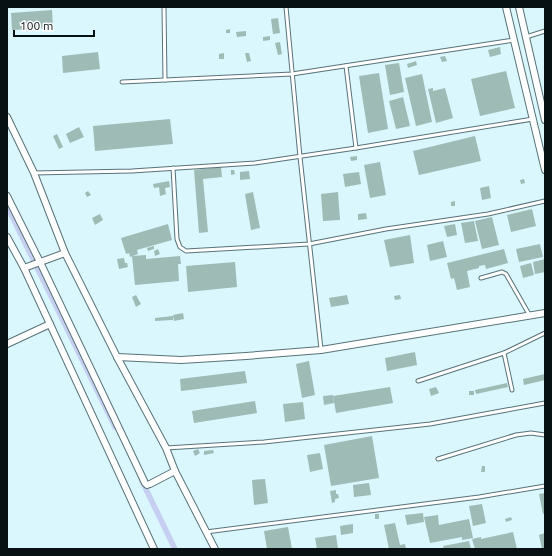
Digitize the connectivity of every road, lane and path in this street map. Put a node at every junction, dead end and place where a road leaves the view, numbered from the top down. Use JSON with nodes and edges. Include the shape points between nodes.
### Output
{"nodes":[{"id":1,"x":164,"y":7,"type":"edge"},
{"id":2,"x":286,"y":7,"type":"edge"},
{"id":3,"x":506,"y":7,"type":"edge"},
{"id":4,"x":519,"y":7,"type":"edge"},
{"id":5,"x":545,"y":31,"type":"edge"},
{"id":6,"x":526,"y":37,"type":"junction"},
{"id":7,"x":514,"y":40,"type":"junction"},
{"id":8,"x":346,"y":66,"type":"junction"},
{"id":9,"x":292,"y":74,"type":"junction"},
{"id":10,"x":165,"y":80,"type":"junction"},
{"id":11,"x":122,"y":82,"type":"dead end"},
{"id":12,"x":7,"y":117,"type":"edge"},
{"id":13,"x":533,"y":119,"type":"junction"},
{"id":14,"x":545,"y":120,"type":"edge"},
{"id":15,"x":356,"y":148,"type":"junction"},
{"id":16,"x":300,"y":157,"type":"junction"},
{"id":17,"x":173,"y":168,"type":"junction"},
{"id":18,"x":545,"y":170,"type":"edge"},
{"id":19,"x":34,"y":173,"type":"junction"},
{"id":20,"x":7,"y":196,"type":"edge"},
{"id":21,"x":545,"y":201,"type":"edge"},
{"id":22,"x":7,"y":237,"type":"edge"},
{"id":23,"x":309,"y":244,"type":"junction"},
{"id":24,"x":65,"y":253,"type":"junction"},
{"id":25,"x":40,"y":262,"type":"junction"},
{"id":26,"x":24,"y":268,"type":"junction"},
{"id":27,"x":481,"y":278,"type":"dead end"},
{"id":28,"x":545,"y":313,"type":"edge"},
{"id":29,"x":530,"y":316,"type":"junction"},
{"id":30,"x":50,"y":324,"type":"junction"},
{"id":31,"x":545,"y":333,"type":"edge"},
{"id":32,"x":7,"y":344,"type":"edge"},
{"id":33,"x":321,"y":350,"type":"junction"},
{"id":34,"x":504,"y":353,"type":"junction"},
{"id":35,"x":117,"y":357,"type":"junction"},
{"id":36,"x":418,"y":381,"type":"dead end"},
{"id":37,"x":512,"y":390,"type":"dead end"},
{"id":38,"x":545,"y":404,"type":"edge"},
{"id":39,"x":545,"y":435,"type":"edge"},
{"id":40,"x":166,"y":448,"type":"junction"},
{"id":41,"x":438,"y":459,"type":"dead end"},
{"id":42,"x":175,"y":471,"type":"junction"},
{"id":43,"x":545,"y":486,"type":"edge"},
{"id":44,"x":206,"y":532,"type":"junction"},
{"id":45,"x":154,"y":549,"type":"edge"},
{"id":46,"x":215,"y":549,"type":"edge"}],
"edges":[{"from":1,"to":10,"type":"lane"},
{"from":2,"to":9,"type":"lane"},
{"from":3,"to":7,"type":"street"},
{"from":4,"to":6,"type":"street"},
{"from":5,"to":6,"type":"lane"},
{"from":6,"to":7,"type":"street"},
{"from":6,"to":14,"type":"street"},
{"from":7,"to":8,"type":"lane"},
{"from":7,"to":13,"type":"street"},
{"from":8,"to":9,"type":"lane"},
{"from":8,"to":15,"type":"lane"},
{"from":9,"to":10,"type":"lane"},
{"from":9,"to":16,"type":"lane"},
{"from":10,"to":11,"type":"lane"},
{"from":12,"to":19,"type":"street"},
{"from":13,"to":15,"type":"lane"},
{"from":13,"to":18,"type":"street"},
{"from":15,"to":16,"type":"lane"},
{"from":16,"to":17,"type":"lane","via":[[255,163]]},
{"from":16,"to":23,"type":"lane"},
{"from":17,"to":19,"type":"lane"},
{"from":17,"to":23,"type":"lane","via":[[177,239],[180,247],[186,251]]},
{"from":19,"to":24,"type":"street"},
{"from":20,"to":25,"type":"street"},
{"from":21,"to":23,"type":"lane","via":[[488,214],[386,229]]},
{"from":22,"to":26,"type":"street"},
{"from":23,"to":33,"type":"lane"},
{"from":24,"to":25,"type":"street"},
{"from":24,"to":35,"type":"street"},
{"from":25,"to":26,"type":"street"},
{"from":25,"to":42,"type":"street","via":[[145,483],[150,484]]},
{"from":26,"to":30,"type":"street"},
{"from":27,"to":29,"type":"lane","via":[[502,272],[506,274]]},
{"from":28,"to":29,"type":"street"},
{"from":29,"to":33,"type":"street"},
{"from":30,"to":32,"type":"street"},
{"from":30,"to":45,"type":"street"},
{"from":31,"to":34,"type":"lane"},
{"from":33,"to":35,"type":"street","via":[[181,360]]},
{"from":34,"to":36,"type":"lane"},
{"from":34,"to":37,"type":"lane"},
{"from":35,"to":40,"type":"street"},
{"from":38,"to":40,"type":"lane","via":[[430,424],[264,442]]},
{"from":39,"to":41,"type":"lane","via":[[516,435]]},
{"from":40,"to":42,"type":"street"},
{"from":42,"to":44,"type":"street"},
{"from":43,"to":44,"type":"lane","via":[[479,497]]},
{"from":44,"to":46,"type":"street"}]}
